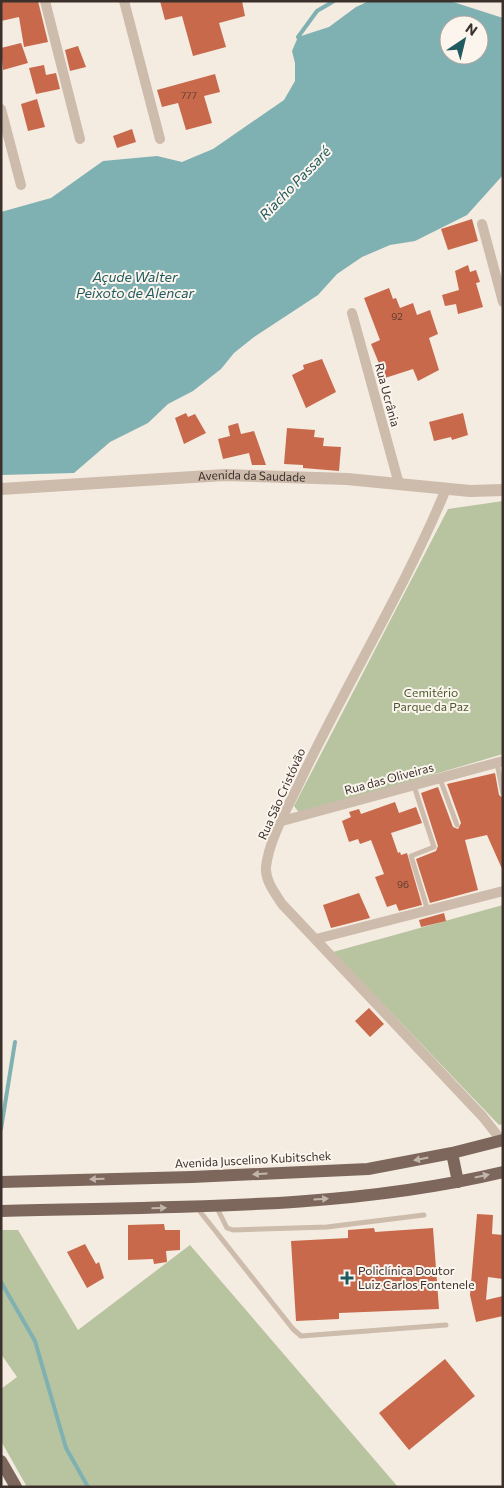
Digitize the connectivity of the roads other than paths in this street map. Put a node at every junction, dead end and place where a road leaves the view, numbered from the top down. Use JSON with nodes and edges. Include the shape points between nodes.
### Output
{"nodes":[{"id":1,"x":45,"y":1,"type":"edge"},
{"id":2,"x":124,"y":1,"type":"edge"},
{"id":3,"x":1,"y":109,"type":"edge"},
{"id":4,"x":80,"y":139,"type":"dead end"},
{"id":5,"x":160,"y":139,"type":"dead end"},
{"id":6,"x":21,"y":185,"type":"dead end"},
{"id":7,"x":482,"y":224,"type":"dead end"},
{"id":8,"x":503,"y":302,"type":"edge"},
{"id":9,"x":352,"y":313,"type":"dead end"},
{"id":10,"x":399,"y":484,"type":"junction"},
{"id":11,"x":1,"y":489,"type":"edge"},
{"id":12,"x":446,"y":489,"type":"junction"},
{"id":13,"x":503,"y":490,"type":"edge"},
{"id":14,"x":500,"y":762,"type":"edge"},
{"id":15,"x":440,"y":778,"type":"junction"},
{"id":16,"x":414,"y":786,"type":"junction"},
{"id":17,"x":503,"y":794,"type":"edge"},
{"id":18,"x":282,"y":821,"type":"junction"},
{"id":19,"x":457,"y":825,"type":"dead end"},
{"id":20,"x":503,"y":891,"type":"edge"},
{"id":21,"x":428,"y":911,"type":"junction"},
{"id":22,"x":316,"y":940,"type":"junction"},
{"id":23,"x":502,"y":1140,"type":"edge"},
{"id":24,"x":452,"y":1153,"type":"junction"},
{"id":25,"x":503,"y":1172,"type":"edge"},
{"id":26,"x":1,"y":1182,"type":"edge"},
{"id":27,"x":458,"y":1182,"type":"junction"},
{"id":28,"x":216,"y":1206,"type":"junction"},
{"id":29,"x":196,"y":1207,"type":"junction"},
{"id":30,"x":1,"y":1211,"type":"edge"},
{"id":31,"x":424,"y":1215,"type":"dead end"},
{"id":32,"x":446,"y":1325,"type":"dead end"},
{"id":33,"x":1,"y":1461,"type":"edge"},
{"id":34,"x":5,"y":1475,"type":"edge"},
{"id":35,"x":16,"y":1487,"type":"edge"}],
"edges":[{"from":1,"to":4,"type":"street"},
{"from":2,"to":5,"type":"street"},
{"from":3,"to":6,"type":"street"},
{"from":7,"to":8,"type":"street"},
{"from":9,"to":10,"type":"street","name":"Rua Ucrânia"},
{"from":10,"to":11,"type":"street","name":"Avenida da Saudade","via":[[225,475]]},
{"from":10,"to":12,"type":"street","name":"Avenida da Saudade"},
{"from":12,"to":13,"type":"street","name":"Avenida da Saudade"},
{"from":12,"to":18,"type":"street","name":"Rua São Cristóvão","via":[[416,556],[320,740]]},
{"from":14,"to":15,"type":"street","name":"Rua das Oliveiras"},
{"from":14,"to":17,"type":"lane"},
{"from":15,"to":16,"type":"street","name":"Rua das Oliveiras"},
{"from":15,"to":19,"type":"lane"},
{"from":16,"to":18,"type":"street","name":"Rua das Oliveiras"},
{"from":16,"to":21,"type":"lane","via":[[434,847],[411,856]]},
{"from":18,"to":22,"type":"street","name":"Rua São Cristóvão","via":[[269,853],[266,875],[282,904]]},
{"from":20,"to":21,"type":"street"},
{"from":21,"to":22,"type":"street"},
{"from":22,"to":23,"type":"street","name":"Rua São Cristóvão"},
{"from":23,"to":24,"type":"main road","name":"Avenida Juscelino Kubitschek"},
{"from":24,"to":26,"type":"main road","name":"Avenida Juscelino Kubitschek","one_way":true,"via":[[368,1169]]},
{"from":24,"to":27,"type":"main road"},
{"from":27,"to":25,"type":"main road","one_way":true},
{"from":28,"to":27,"type":"main road","one_way":true,"via":[[347,1198]]},
{"from":28,"to":29,"type":"main road"},
{"from":28,"to":31,"type":"lane","via":[[227,1228],[233,1230],[327,1227]]},
{"from":30,"to":29,"type":"main road","one_way":true},
{"from":29,"to":32,"type":"lane","via":[[301,1336]]},
{"from":33,"to":34,"type":"main road"},
{"from":34,"to":35,"type":"main road"}]}
